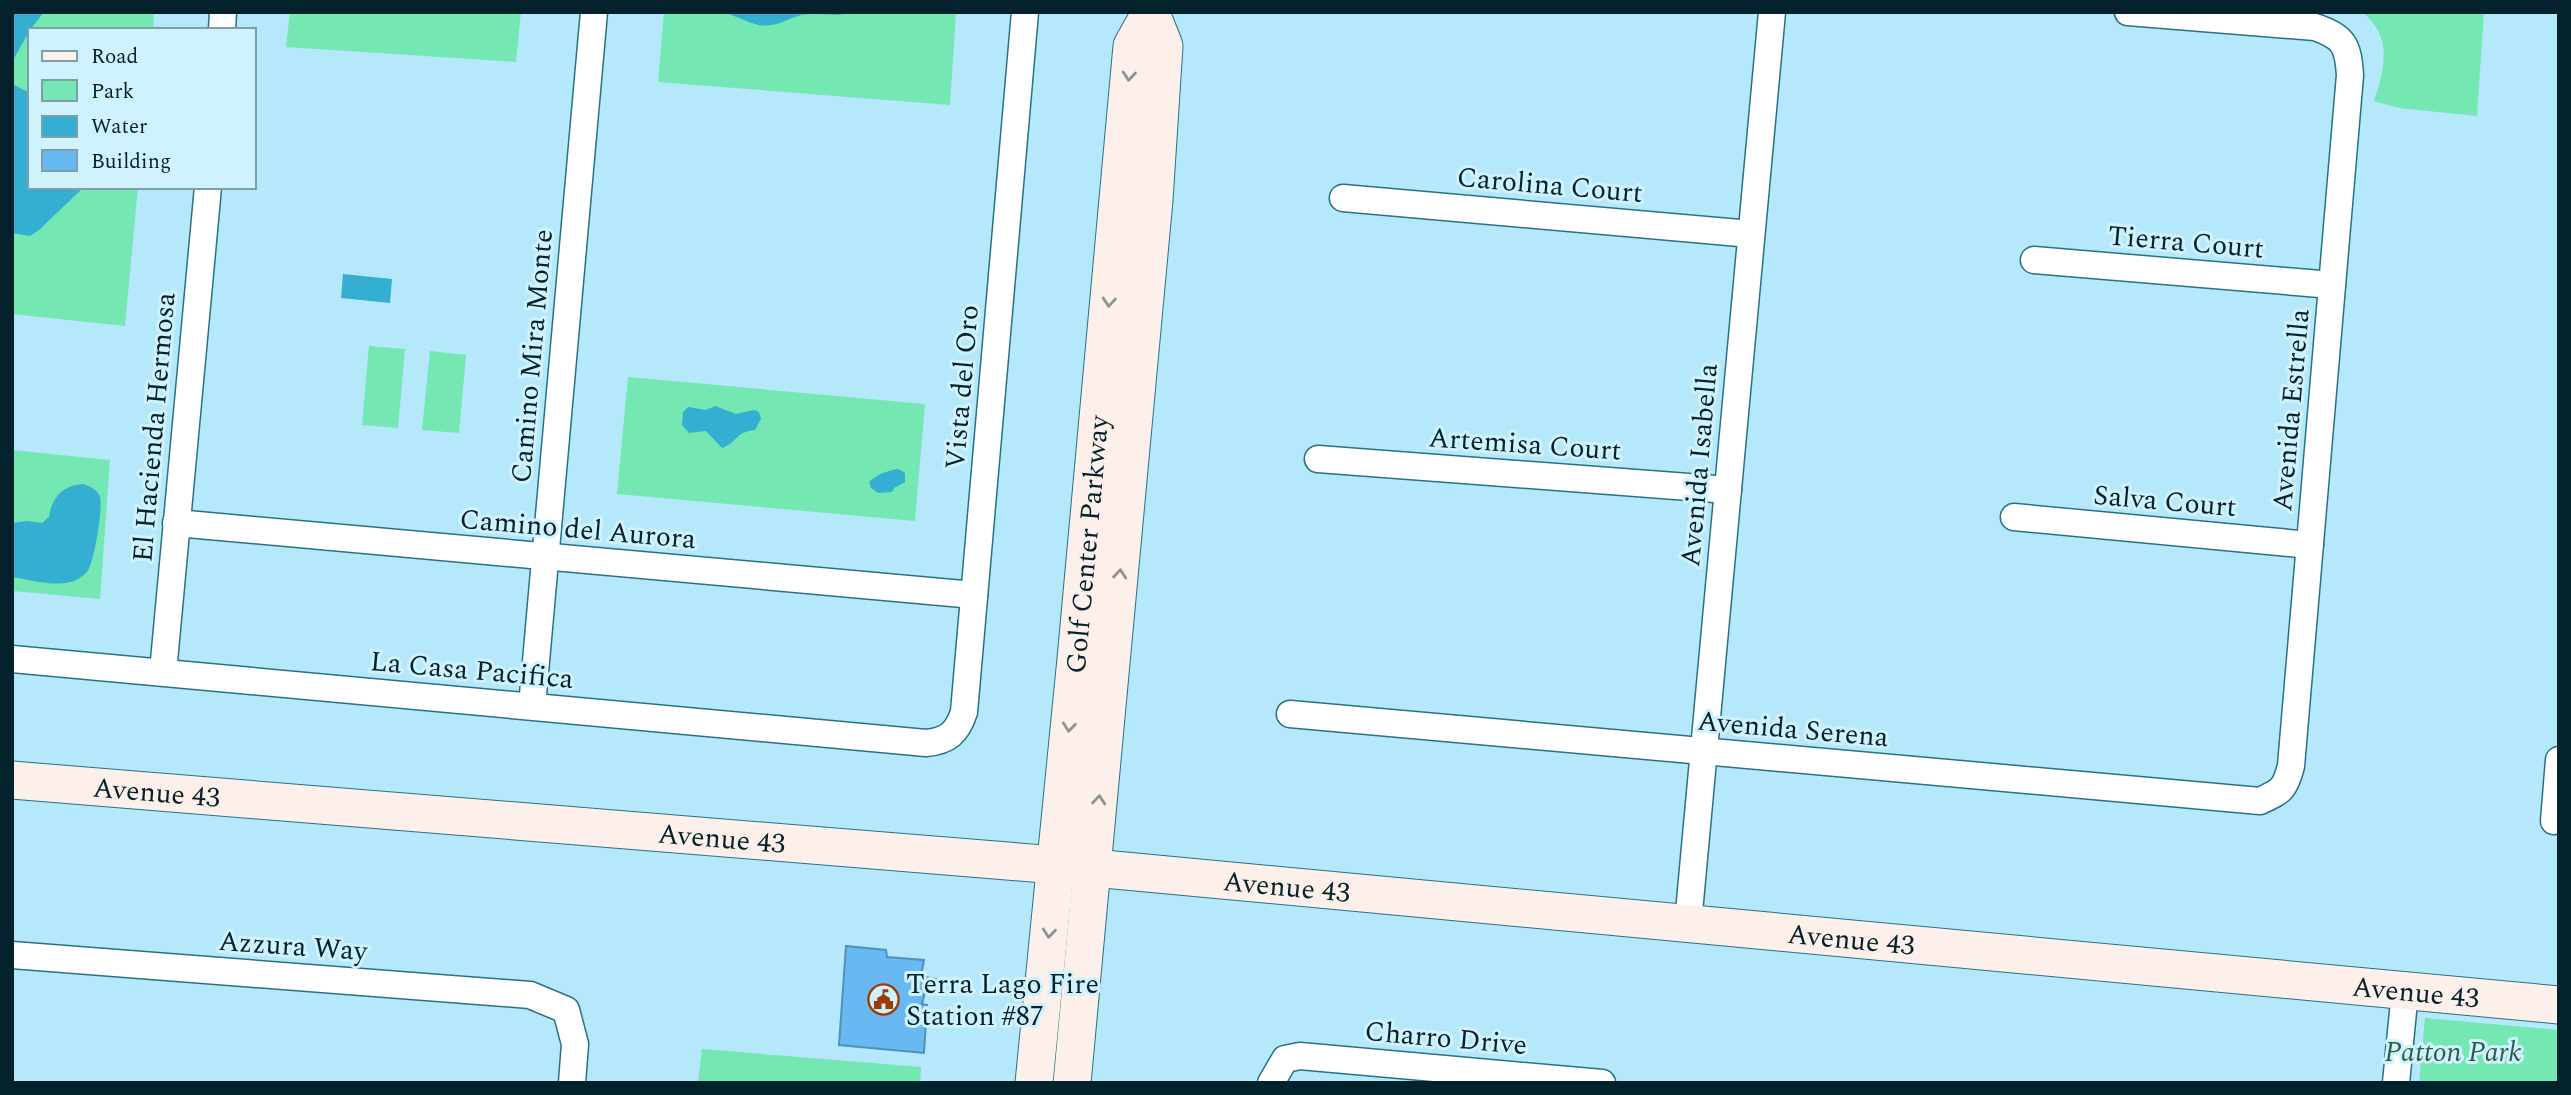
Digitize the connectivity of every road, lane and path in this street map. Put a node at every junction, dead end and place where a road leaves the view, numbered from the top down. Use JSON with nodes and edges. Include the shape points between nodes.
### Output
{"nodes":[{"id":1,"x":594,"y":12,"type":"edge"},
{"id":2,"x":1026,"y":12,"type":"edge"},
{"id":3,"x":1772,"y":12,"type":"edge"},
{"id":4,"x":2128,"y":12,"type":"edge"},
{"id":5,"x":1151,"y":13,"type":"edge"},
{"id":6,"x":208,"y":189,"type":"edge"},
{"id":7,"x":1343,"y":198,"type":"dead end"},
{"id":8,"x":1751,"y":234,"type":"junction"},
{"id":9,"x":2034,"y":260,"type":"dead end"},
{"id":10,"x":2332,"y":285,"type":"junction"},
{"id":11,"x":1318,"y":459,"type":"dead end"},
{"id":12,"x":1728,"y":490,"type":"junction"},
{"id":13,"x":2014,"y":517,"type":"dead end"},
{"id":14,"x":176,"y":523,"type":"junction"},
{"id":15,"x":2310,"y":545,"type":"junction"},
{"id":16,"x":545,"y":556,"type":"junction"},
{"id":17,"x":974,"y":595,"type":"junction"},
{"id":18,"x":12,"y":659,"type":"edge"},
{"id":19,"x":163,"y":672,"type":"junction"},
{"id":20,"x":532,"y":706,"type":"junction"},
{"id":21,"x":1290,"y":714,"type":"dead end"},
{"id":22,"x":926,"y":743,"type":"joint"},
{"id":23,"x":1703,"y":751,"type":"junction"},
{"id":24,"x":2559,"y":760,"type":"edge"},
{"id":25,"x":12,"y":780,"type":"edge"},
{"id":26,"x":2286,"y":785,"type":"joint"},
{"id":27,"x":2554,"y":821,"type":"dead end"},
{"id":28,"x":1055,"y":865,"type":"junction"},
{"id":29,"x":1093,"y":868,"type":"junction"},
{"id":30,"x":1688,"y":923,"type":"junction"},
{"id":31,"x":12,"y":955,"type":"edge"},
{"id":32,"x":2405,"y":991,"type":"junction"},
{"id":33,"x":2559,"y":1005,"type":"edge"},
{"id":34,"x":572,"y":1083,"type":"edge"},
{"id":35,"x":1034,"y":1083,"type":"edge"},
{"id":36,"x":1072,"y":1083,"type":"edge"},
{"id":37,"x":1271,"y":1083,"type":"edge"},
{"id":38,"x":1602,"y":1083,"type":"edge"},
{"id":39,"x":2396,"y":1083,"type":"edge"}],
"edges":[{"from":1,"to":16,"type":"street","name":"Camino Mira Monte"},
{"from":2,"to":17,"type":"street","name":"Vista del Oro"},
{"from":3,"to":8,"type":"street","name":"Avenida Isabella"},
{"from":4,"to":10,"type":"street","name":"Avenida Estrella","via":[[2315,27],[2344,41],[2350,75]]},
{"from":5,"to":28,"type":"street","name":"Golf Center Parkway","one_way":true,"via":[[1132,46]]},
{"from":29,"to":5,"type":"street","name":"Golf Center Parkway","one_way":true,"via":[[1164,46]]},
{"from":6,"to":14,"type":"street","name":"El Hacienda Hermosa"},
{"from":7,"to":8,"type":"street","name":"Carolina Court"},
{"from":8,"to":12,"type":"street","name":"Avenida Isabella"},
{"from":9,"to":10,"type":"street","name":"Tierra Court"},
{"from":10,"to":15,"type":"street","name":"Avenida Estrella"},
{"from":11,"to":12,"type":"street","name":"Artemisa Court"},
{"from":12,"to":23,"type":"street","name":"Avenida Isabella"},
{"from":13,"to":15,"type":"street","name":"Salva Court"},
{"from":14,"to":16,"type":"street","name":"Camino del Aurora"},
{"from":14,"to":19,"type":"street","name":"El Hacienda Hermosa"},
{"from":15,"to":26,"type":"street","name":"Avenida Estrella"},
{"from":16,"to":17,"type":"street","name":"Camino del Aurora"},
{"from":16,"to":20,"type":"street","name":"Camino Mira Monte"},
{"from":17,"to":22,"type":"street","name":"Vista del Oro","via":[[960,725],[941,742]]},
{"from":18,"to":19,"type":"street","name":"La Casa Pacifica"},
{"from":19,"to":20,"type":"street","name":"La Casa Pacifica"},
{"from":20,"to":22,"type":"street","name":"La Casa Pacifica"},
{"from":21,"to":23,"type":"street","name":"Avenida Serena"},
{"from":23,"to":26,"type":"street","name":"Avenida Serena","via":[[2260,801]]},
{"from":23,"to":30,"type":"street","name":"Avenida Isabella"},
{"from":24,"to":27,"type":"street"},
{"from":25,"to":28,"type":"street","name":"Avenue 43"},
{"from":28,"to":29,"type":"street","name":"Avenue 43"},
{"from":28,"to":35,"type":"street","name":"Golf Center Parkway","one_way":true},
{"from":29,"to":30,"type":"street","name":"Avenue 43"},
{"from":29,"to":36,"type":"street","name":"Golf Center Parkway"},
{"from":30,"to":32,"type":"street","name":"Avenue 43"},
{"from":31,"to":34,"type":"street","name":"Azzura Way","via":[[530,995],[566,1010],[575,1044]]},
{"from":32,"to":33,"type":"street","name":"Avenue 43"},
{"from":32,"to":39,"type":"street"},
{"from":37,"to":38,"type":"street","name":"Charro Drive","via":[[1285,1059],[1300,1055]]}]}
